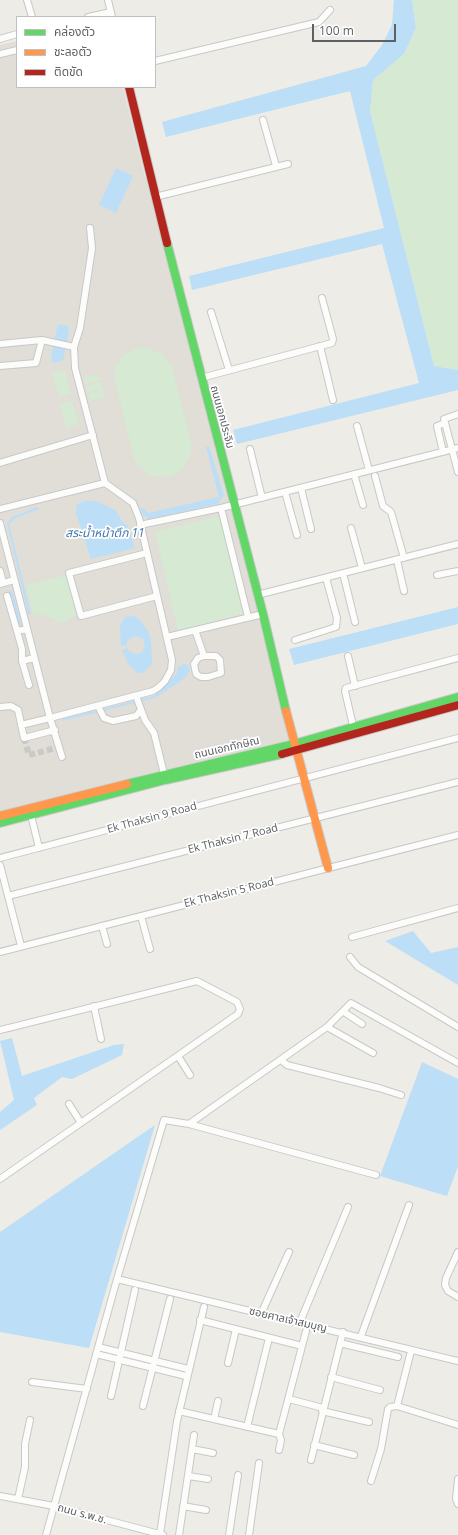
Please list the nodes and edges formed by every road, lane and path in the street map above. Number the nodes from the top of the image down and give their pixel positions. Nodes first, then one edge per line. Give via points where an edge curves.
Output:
1 (27, 0) edge
2 (108, 0) edge
3 (330, 10) dead end
4 (111, 14) edge
5 (32, 16) edge
6 (96, 16) edge
7 (16, 34) edge
8 (0, 38) edge
9 (16, 50) edge
10 (0, 54) edge
11 (156, 60) edge
12 (129, 88) edge
13 (263, 120) dead end
14 (288, 164) dead end
15 (276, 166) junction
16 (155, 197) junction
17 (90, 228) dead end
18 (322, 298) dead end
19 (211, 312) dead end
20 (45, 341) junction
21 (0, 344) edge
22 (71, 346) junction
23 (320, 346) junction
24 (0, 366) edge
25 (229, 370) junction
26 (201, 378) junction
27 (333, 400) dead end
28 (458, 414) edge
29 (445, 423) junction
30 (357, 426) dead end
31 (93, 435) junction
32 (250, 449) dead end
33 (455, 449) edge
34 (443, 452) junction
35 (0, 463) edge
36 (370, 470) junction
37 (458, 472) edge
38 (354, 474) junction
39 (375, 476) dead end
40 (105, 483) junction
41 (301, 488) junction
42 (285, 492) junction
43 (262, 498) junction
44 (234, 505) junction
45 (363, 505) dead end
46 (221, 508) junction
47 (0, 509) edge
48 (0, 523) edge
49 (140, 525) junction
50 (351, 528) dead end
51 (312, 529) dead end
52 (1, 531) edge
53 (297, 535) dead end
54 (458, 546) edge
55 (147, 553) junction
56 (404, 558) junction
57 (397, 560) junction
58 (362, 568) junction
59 (458, 570) edge
60 (0, 571) edge
61 (343, 573) junction
62 (437, 575) dead end
63 (326, 578) junction
64 (14, 580) junction
65 (1, 584) edge
66 (404, 591) dead end
67 (257, 595) junction
68 (7, 596) dead end
69 (157, 596) junction
70 (263, 614) junction
71 (248, 617) junction
72 (355, 622) dead end
73 (26, 628) junction
74 (195, 630) junction
75 (16, 631) junction
76 (167, 637) junction
77 (295, 640) dead end
78 (204, 656) junction
79 (348, 656) dead end
80 (34, 658) junction
81 (458, 658) edge
82 (22, 661) junction
83 (28, 685) dead end
84 (355, 686) junction
85 (458, 697) edge
86 (137, 700) junction
87 (458, 705) edge
88 (0, 706) edge
89 (99, 709) junction
90 (140, 711) junction
91 (50, 718) junction
92 (21, 725) junction
93 (55, 730) junction
94 (355, 732) junction
95 (458, 738) edge
96 (295, 748) junction
97 (62, 757) dead end
98 (165, 777) junction
99 (303, 778) junction
100 (458, 782) edge
101 (31, 815) junction
102 (0, 816) edge
103 (314, 818) junction
104 (0, 823) edge
105 (458, 835) edge
106 (39, 848) junction
107 (0, 858) edge
108 (0, 865) edge
109 (328, 868) junction
110 (8, 896) junction
111 (458, 908) edge
112 (141, 916) junction
113 (102, 926) junction
114 (352, 937) dead end
115 (107, 944) dead end
116 (21, 946) junction
117 (150, 948) dead end
118 (0, 952) edge
119 (350, 958) dead end
120 (94, 1006) junction
121 (344, 1012) junction
122 (362, 1024) dead end
123 (327, 1027) junction
124 (458, 1027) edge
125 (0, 1030) edge
126 (101, 1039) dead end
127 (373, 1053) dead end
128 (178, 1056) junction
129 (281, 1060) junction
130 (458, 1063) edge
131 (190, 1075) dead end
132 (401, 1095) dead end
133 (69, 1104) dead end
134 (81, 1122) junction
135 (189, 1124) junction
136 (376, 1175) dead end
137 (0, 1179) edge
138 (409, 1205) dead end
139 (348, 1207) dead end
140 (289, 1252) dead end
141 (458, 1252) edge
142 (117, 1278) junction
143 (135, 1290) dead end
144 (458, 1297) edge
145 (170, 1299) dead end
146 (204, 1307) dead end
147 (261, 1314) junction
148 (200, 1320) junction
149 (300, 1322) junction
150 (236, 1329) junction
151 (306, 1332) dead end
152 (343, 1332) junction
153 (361, 1336) junction
154 (269, 1338) junction
155 (340, 1343) junction
156 (302, 1346) junction
157 (98, 1347) junction
158 (412, 1351) junction
159 (120, 1352) junction
160 (96, 1354) junction
161 (398, 1357) dead end
162 (118, 1360) junction
163 (154, 1361) junction
164 (458, 1361) edge
165 (228, 1363) dead end
166 (152, 1368) junction
167 (188, 1369) junction
168 (186, 1376) junction
169 (331, 1378) junction
170 (32, 1382) dead end
171 (86, 1390) junction
172 (380, 1390) dead end
173 (111, 1396) dead end
174 (289, 1399) junction
175 (218, 1401) dead end
176 (143, 1406) dead end
177 (397, 1406) junction
178 (323, 1409) junction
179 (179, 1411) junction
180 (214, 1419) junction
181 (30, 1420) dead end
182 (369, 1422) dead end
183 (458, 1425) edge
184 (247, 1427) junction
185 (278, 1434) junction
186 (194, 1435) dead end
187 (314, 1445) junction
188 (192, 1449) junction
189 (279, 1450) dead end
190 (213, 1453) dead end
191 (354, 1455) dead end
192 (311, 1460) dead end
193 (259, 1463) dead end
194 (238, 1475) dead end
195 (188, 1476) junction
196 (458, 1479) edge
197 (208, 1480) dead end
198 (371, 1481) dead end
199 (0, 1496) edge
200 (18, 1499) junction
201 (458, 1504) edge
202 (54, 1506) junction
203 (183, 1506) junction
204 (206, 1510) dead end
205 (46, 1535) edge
206 (161, 1535) edge
207 (179, 1535) edge
208 (230, 1535) edge
209 (250, 1535) edge

1 - 5 street
2 - 4 street
3 - 11 street via 319,22
4 - 6 street
7 - 8 street
9 - 10 street
12 - 16 street, ถนนเอกประจิม
13 - 15 street
14 - 15 street
15 - 16 street
16 - 26 street, ถนนเอกประจิม
17 - 22 street via 92,248 80,328
18 - 23 street via 332,341
19 - 25 street
20 - 21 street
20 - 22 street
20 - 24 street via 36,363
22 - 31 street
23 - 25 street
23 - 27 street
25 - 26 street
26 - 44 street, ถนนเอกประจิม
28 - 29 street via 445,417
29 - 33 street
29 - 34 street via 437,426
30 - 36 street
31 - 35 street
31 - 40 street
32 - 43 street
33 - 34 street
33 - 37 street
34 - 36 street
36 - 38 street
38 - 41 street
38 - 45 street
39 - 56 street via 383,506 390,512
40 - 47 street
40 - 49 street via 133,503
41 - 42 street
41 - 51 street
42 - 43 street
42 - 53 street
43 - 44 street
44 - 46 street
44 - 67 street, ถนนเอกประจิม
46 - 49 street
46 - 71 street
48 - 52 street
49 - 55 street
50 - 58 street
52 - 64 street
54 - 56 street
55 - 69 street
55 - 69 street via 69,573 81,616
56 - 57 street
57 - 58 street
57 - 66 street
58 - 61 street
59 - 62 street
60 - 65 street
61 - 63 street
61 - 72 street
63 - 67 street
63 - 77 street via 337,618 336,627
64 - 65 street
64 - 73 street
67 - 70 street, ถนนเอกประจิม
68 - 75 street
69 - 76 street
70 - 71 street
70 - 96 street, ถนนเอกประจิม
71 - 74 street
73 - 75 street
73 - 80 street
74 - 76 street
74 - 78 street
75 - 82 street via 22,649
76 - 86 street via 172,660 171,670 159,687
78 - 78 street via 216,656 220,660 221,673 208,677 196,674 194,664 198,658
79 - 84 street
80 - 82 street
80 - 91 street
81 - 84 street
82 - 83 street
84 - 94 street via 344,689
85 - 94 street, ถนนเอกทักษิณ
86 - 89 street
86 - 90 street
87 - 94 street, ถนนเอกทักษิณ
88 - 92 street via 15,707
89 - 90 street via 107,719 116,721 136,716
89 - 91 street
90 - 98 street via 154,733
91 - 92 street
91 - 93 street
92 - 93 street via 24,738
93 - 97 street
94 - 96 street, ถนนเอกทักษิณ
95 - 99 street, Ek Thaksin 9 Road
96 - 98 street, ถนนเอกทักษิณ
96 - 99 street, ถนนเอกประจิม
98 - 101 street, ถนนเอกทักษิณ
98 - 102 street, ถนนเอกทักษิณ
99 - 103 street, ถนนเอกประจิม
99 - 106 street, Ek Thaksin 9 Road
100 - 103 street, Ek Thaksin 7 Road
101 - 104 street, ถนนเอกทักษิณ
101 - 106 street
103 - 109 street, ถนนเอกประจิม
103 - 110 street, Ek Thaksin 7 Road
105 - 109 street, Ek Thaksin 5 Road
106 - 107 street, Ek Thaksin 9 Road
108 - 110 street
109 - 112 street, Ek Thaksin 5 Road
110 - 116 street
111 - 114 street
112 - 113 street, Ek Thaksin 5 Road
112 - 117 street
113 - 115 street
113 - 116 street, Ek Thaksin 5 Road
116 - 118 street, Ek Thaksin 5 Road
119 - 124 street via 358,967
120 - 125 street
120 - 126 street
120 - 128 street via 198,981 237,1002 240,1009 238,1014
121 - 122 street
121 - 123 street
121 - 130 street via 351,1003
123 - 127 street
123 - 129 street
128 - 131 street
128 - 134 street
129 - 132 street via 287,1065
129 - 135 street
133 - 134 street
134 - 137 street
135 - 136 street
135 - 142 street via 167,1119 162,1122
138 - 153 street
139 - 149 street
140 - 147 street
141 - 144 street via 445,1285 448,1292
142 - 147 street, ซอยศาลเจ้าสมบุญ
142 - 157 street
143 - 159 street
145 - 163 street
146 - 148 street
147 - 149 street, ซอยศาลเจ้าสมบุญ
148 - 150 street
148 - 167 street
149 - 152 street, ซอยศาลเจ้าสมบุญ
150 - 154 street
150 - 165 street
151 - 156 street
152 - 153 street, ซอยศาลเจ้าสมบุญ
152 - 155 street
153 - 158 street, ซอยศาลเจ้าสมบุญ
154 - 156 street
154 - 184 street
155 - 161 street
155 - 169 street
156 - 174 street
157 - 159 street
157 - 160 street
158 - 164 street, ซอยศาลเจ้าสมบุญ
158 - 177 street
159 - 162 street
159 - 163 street
160 - 162 street
160 - 171 street
162 - 166 street
162 - 173 street
163 - 166 street
163 - 167 street
166 - 168 street
166 - 176 street
167 - 168 street
168 - 179 street
169 - 172 street
169 - 178 street
170 - 171 street
171 - 202 street
174 - 178 street
174 - 185 street
175 - 180 street
177 - 183 street
177 - 198 street via 388,1409
178 - 182 street
178 - 187 street
179 - 180 street
179 - 206 street
180 - 184 street
181 - 200 street via 25,1444 25,1467
184 - 185 street
185 - 189 street via 281,1440
186 - 188 street
187 - 191 street
187 - 192 street
188 - 190 street
188 - 195 street
193 - 209 street
194 - 208 street
195 - 197 street
195 - 203 street
196 - 201 street
199 - 200 street, ถนน ร.พ.ช.
200 - 202 street, ถนน ร.พ.ช.
202 - 205 street
202 - 206 street, ถนน ร.พ.ช.
203 - 204 street
203 - 207 street

